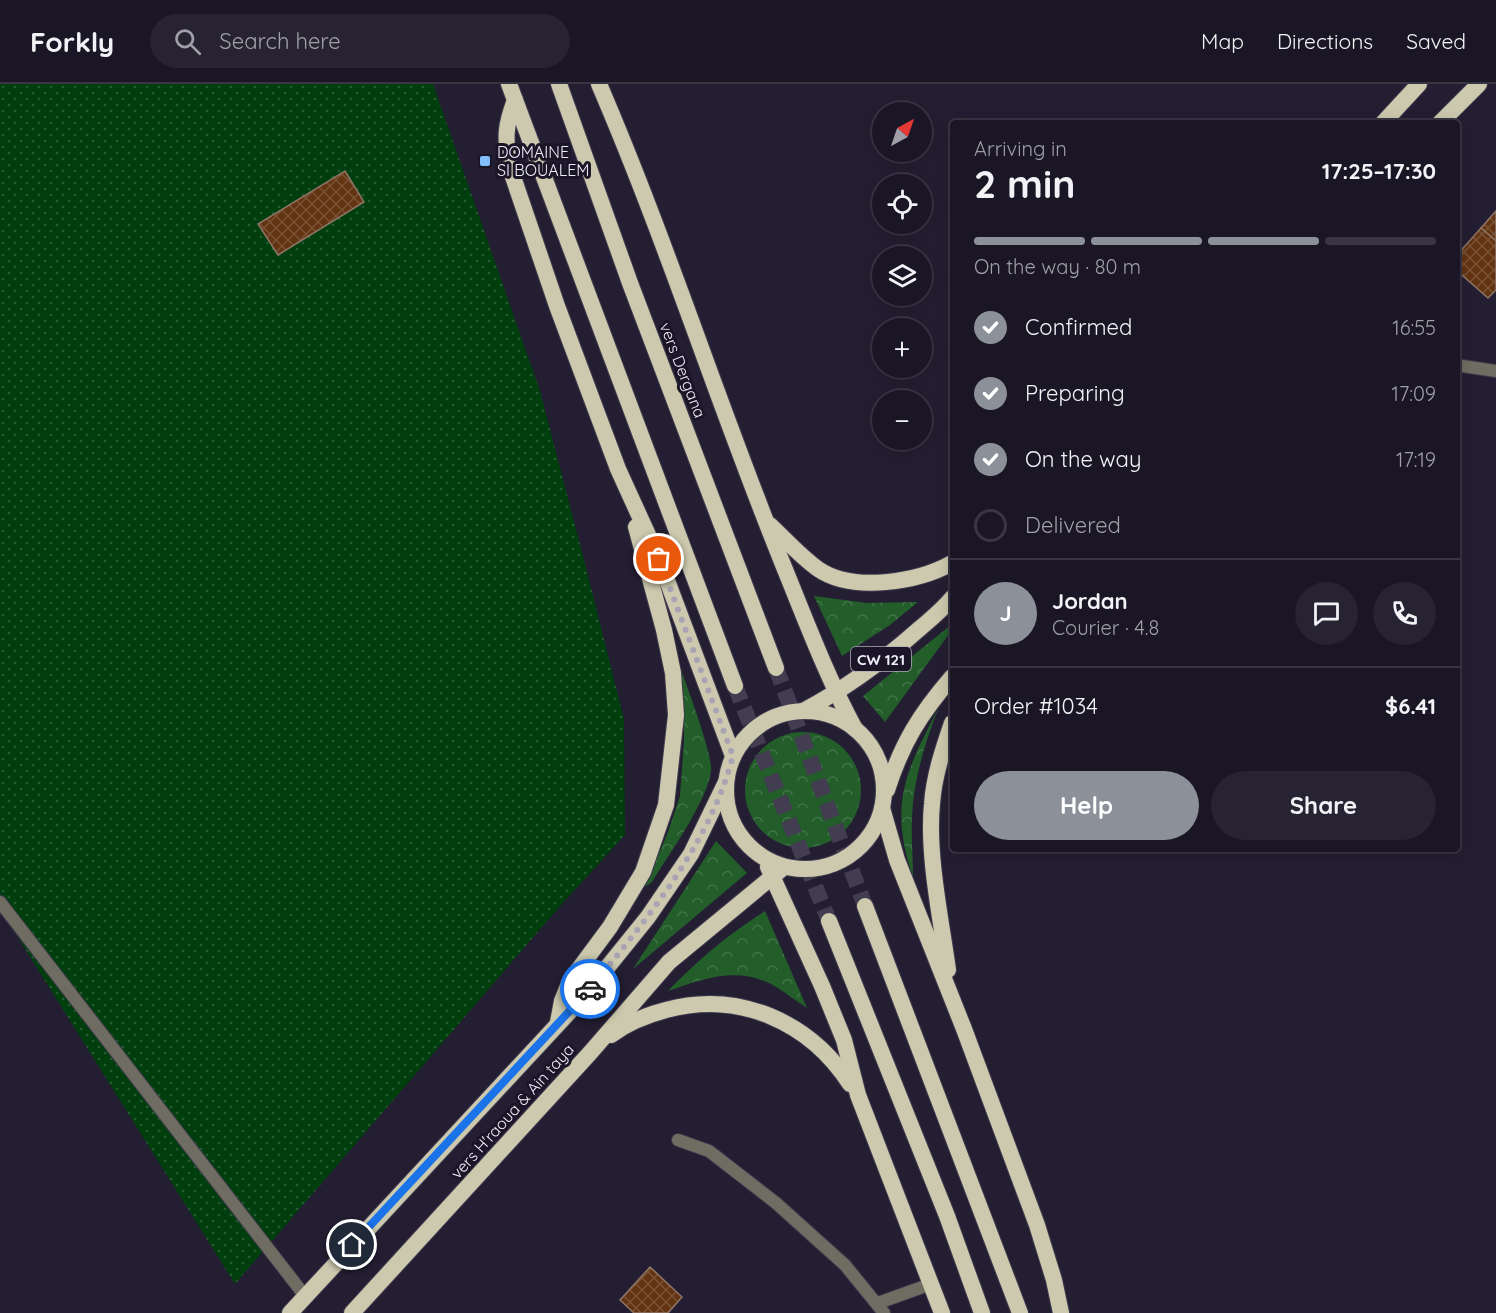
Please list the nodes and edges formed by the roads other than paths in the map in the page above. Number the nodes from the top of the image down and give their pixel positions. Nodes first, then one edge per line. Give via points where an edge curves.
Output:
1 (509, 84) edge
2 (559, 84) edge
3 (599, 84) edge
4 (1419, 84) edge
5 (1479, 84) edge
6 (515, 100) junction
7 (1386, 120) edge
8 (1443, 120) edge
9 (1460, 366) edge
10 (1496, 371) edge
11 (630, 497) junction
12 (765, 520) junction
13 (950, 564) edge
14 (950, 600) edge
15 (776, 668) tunnel mouth
16 (950, 679) edge
17 (735, 686) tunnel mouth
18 (836, 694) junction
19 (803, 711) junction
20 (855, 729) junction
21 (950, 729) edge
22 (733, 756) junction
23 (726, 782) junction
24 (883, 804) junction
25 (778, 872) junction
26 (0, 902) edge
27 (865, 906) tunnel mouth
28 (829, 921) tunnel mouth
29 (951, 995) junction
30 (558, 1022) junction
31 (590, 1053) junction
32 (858, 1095) junction
33 (678, 1140) dead end
34 (931, 1284) junction
35 (305, 1296) junction
36 (881, 1308) edge
37 (290, 1313) edge
38 (352, 1313) edge
39 (942, 1313) edge
40 (982, 1313) edge
41 (1020, 1313) edge
42 (1060, 1313) edge

1 - 6 highway
2 - 15 highway, vers Dergana
3 - 12 highway
4 - 7 highway
5 - 8 highway
6 - 11 highway via 507,122 509,165 557,306
6 - 17 highway
9 - 10 street
11 - 22 highway via 659,559
11 - 30 highway via 673,673 676,715 666,805 643,872 610,927 570,981
12 - 13 highway via 819,570 851,582 885,583
12 - 18 highway
14 - 18 highway, CW 121 via 908,639
16 - 24 highway via 907,737
18 - 19 highway, CW 121
18 - 20 highway
19 - 20 highway via 822,713
19 - 22 highway via 782,714 761,724
20 - 24 highway via 872,748 882,773
21 - 29 highway via 932,804 932,849
22 - 23 highway
23 - 25 highway via 726,804 733,826 746,844
23 - 30 highway via 691,854 648,917
24 - 25 highway via 877,825 861,848 838,863
24 - 29 highway via 897,860
25 - 31 highway, vers H'raoua & Ain taya via 669,962
25 - 32 highway via 844,1040
26 - 35 street
27 - 41 highway
28 - 40 highway
29 - 42 highway via 1037,1225
30 - 35 highway
31 - 32 highway via 617,1031 648,1015 682,1006 717,1004 751,1009 784,1022 814,1041
31 - 38 highway, vers H'raoua & Ain taya
32 - 34 highway
33 - 36 street via 709,1151 776,1203 845,1265
34 - 36 street
34 - 39 highway
35 - 37 highway

